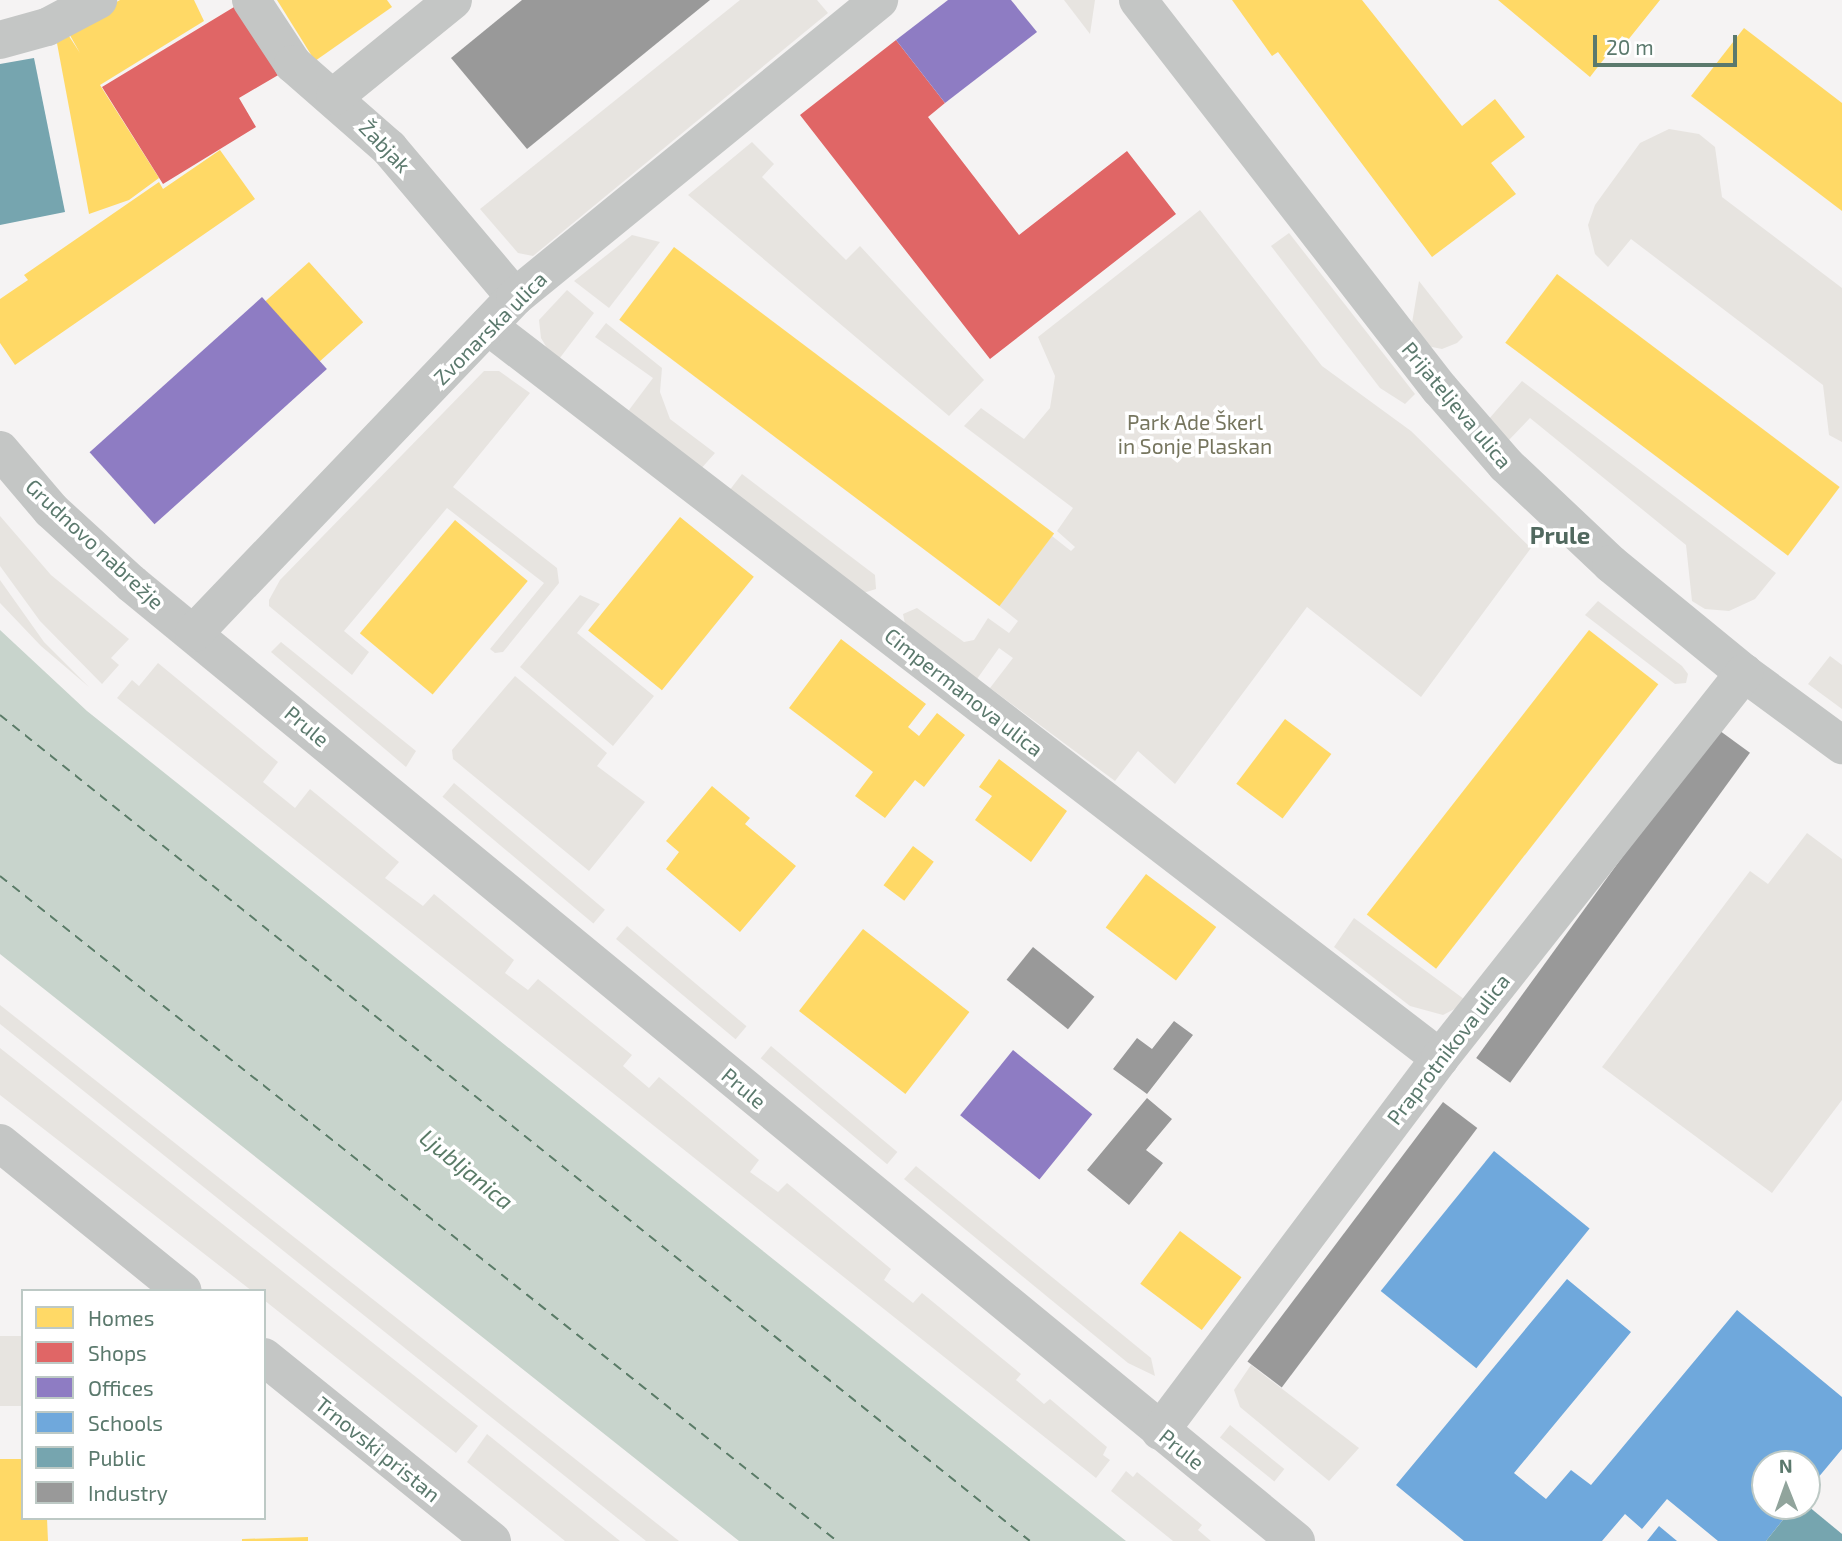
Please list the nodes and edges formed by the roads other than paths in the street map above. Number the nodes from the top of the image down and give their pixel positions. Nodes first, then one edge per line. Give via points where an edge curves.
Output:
1 (98, 0) edge
2 (251, 0) edge
3 (453, 0) edge
4 (879, 0) edge
5 (1138, 0) edge
6 (0, 40) edge
7 (335, 96) junction
8 (515, 297) junction
9 (488, 326) junction
10 (0, 450) edge
11 (194, 633) junction
12 (1744, 673) junction
13 (1842, 745) edge
14 (1440, 1058) junction
15 (0, 1143) edge
16 (181, 1289) edge
17 (266, 1359) edge
18 (1160, 1431) junction
19 (480, 1537) edge
20 (1296, 1541) edge

1 - 6 street via 47,27
2 - 7 street, Žabjak via 293,64
3 - 7 street
4 - 8 street, Zvonarska ulica
5 - 12 street, Prijateljeva ulica via 1440,389 1498,456 1611,564
7 - 8 street, Žabjak via 389,148
8 - 9 street, Zvonarska ulica
9 - 11 street, Zvonarska ulica
9 - 14 street, Cimpermanova ulica
10 - 11 street, Grudnovo nabrežje via 51,510
11 - 18 street, Prule
12 - 13 street, Prijateljeva ulica
12 - 14 street, Praprotnikova ulica
14 - 18 street, Praprotnikova ulica
15 - 16 street
17 - 19 street, Trnovski pristan
18 - 20 street, Prule

